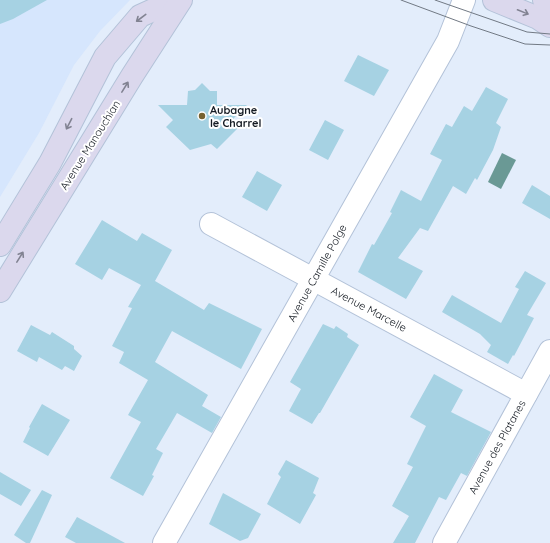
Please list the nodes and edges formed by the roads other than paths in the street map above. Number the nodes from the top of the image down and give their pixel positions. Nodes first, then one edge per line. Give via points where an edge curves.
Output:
1 (175, 0) edge
2 (181, 0) edge
3 (464, 0) edge
4 (494, 0) edge
5 (544, 0) edge
6 (550, 3) edge
7 (550, 26) edge
8 (211, 224) dead end
9 (0, 246) edge
10 (314, 280) junction
11 (0, 291) edge
12 (550, 351) edge
13 (526, 394) junction
14 (164, 543) edge
15 (444, 543) edge

1 -> 9 main road via 140,16 105,57 50,163
11 -> 2 main road, Avenue Manouchian
3 - 10 street, Avenue Camille Polge via 448,41
4 -> 7 main road via 538,18
5 - 6 main road
8 - 10 street, Avenue Marcelle
10 - 13 street, Avenue Marcelle
10 - 14 street, Avenue Camille Polge
12 - 13 street, Avenue des Platanes
13 - 15 street, Avenue des Platanes

